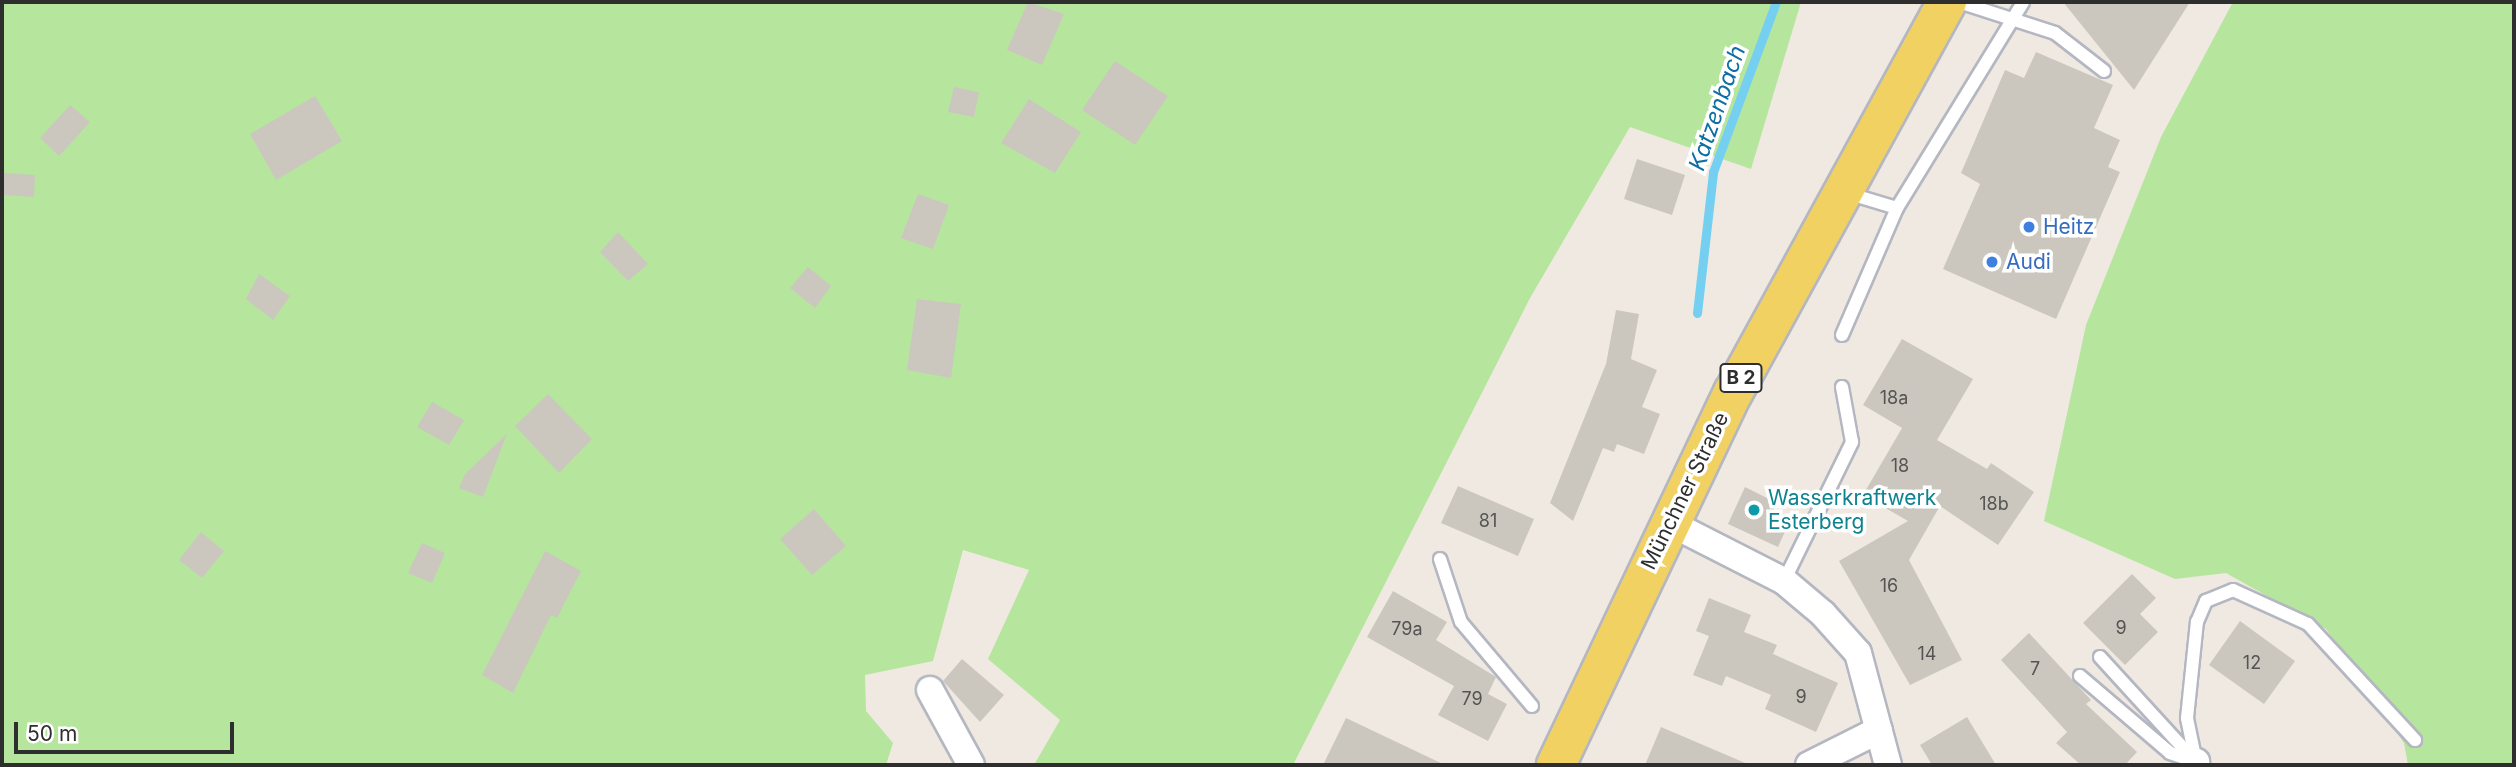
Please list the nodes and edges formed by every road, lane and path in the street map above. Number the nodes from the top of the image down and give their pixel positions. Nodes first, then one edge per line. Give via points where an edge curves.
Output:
1 (1947, 2) edge
2 (1959, 2) edge
3 (2023, 2) edge
4 (2013, 20) junction
5 (2104, 71) dead end
6 (1840, 191) junction
7 (1897, 208) junction
8 (1842, 335) dead end
9 (1842, 387) dead end
10 (1668, 522) junction
11 (1440, 559) dead end
12 (1784, 581) junction
13 (2100, 657) dead end
14 (2080, 676) dead end
15 (930, 690) dead end
16 (1532, 706) dead end
17 (1879, 730) junction
18 (2415, 740) dead end
19 (2195, 764) edge
20 (971, 765) edge
21 (1556, 765) edge
22 (1809, 765) edge
23 (1888, 765) edge

1 - 6 main road, Münchner Straße / B 2
2 - 4 lane
3 - 4 lane
4 - 5 lane via 2054,33
4 - 7 lane
6 - 7 lane
6 - 10 main road, Münchner Straße / B 2
7 - 8 lane
9 - 12 lane via 1852,442
10 - 12 street
10 - 21 main road, Münchner Straße / B 2
11 - 16 lane via 1461,622
12 - 17 street via 1858,653
13 - 19 lane
14 - 19 lane via 2170,753
15 - 20 street
17 - 22 street
17 - 23 street
18 - 19 lane via 2308,624 2233,590 2206,601 2197,622 2187,718

